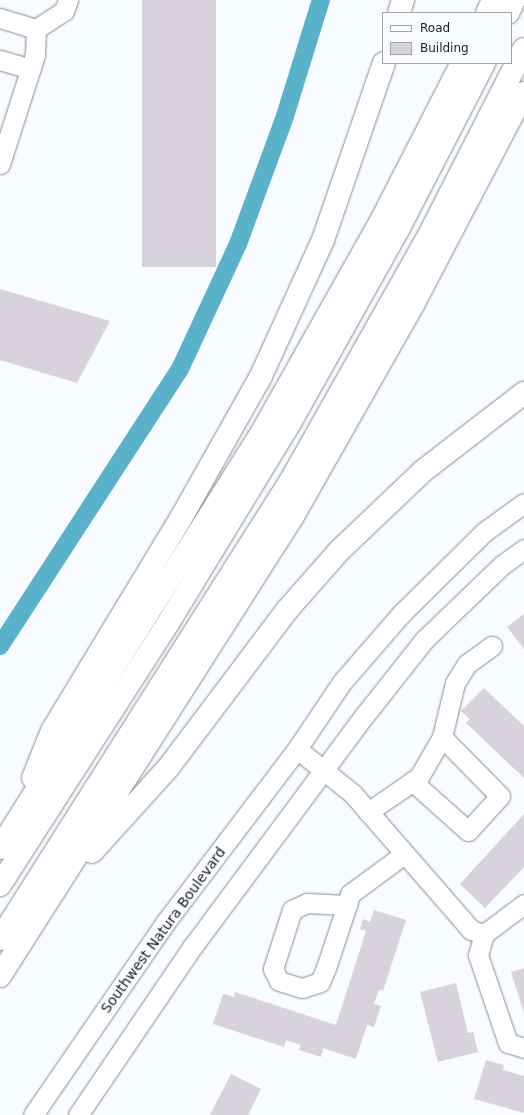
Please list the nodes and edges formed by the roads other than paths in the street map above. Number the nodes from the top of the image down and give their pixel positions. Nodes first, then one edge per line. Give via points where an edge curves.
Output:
1 (68, 0) edge
2 (403, 0) edge
3 (493, 0) edge
4 (514, 0) edge
5 (399, 12) edge
6 (487, 12) edge
7 (508, 12) edge
8 (0, 18) edge
9 (36, 29) junction
10 (524, 48) edge
11 (0, 60) edge
12 (384, 64) edge
13 (461, 64) edge
14 (483, 64) edge
15 (31, 69) junction
16 (524, 93) edge
17 (0, 164) edge
18 (524, 393) edge
19 (524, 503) edge
20 (524, 549) edge
21 (492, 646) dead end
22 (442, 737) junction
23 (297, 749) junction
24 (323, 770) junction
25 (412, 781) junction
26 (368, 812) junction
27 (14, 827) junction
28 (0, 848) edge
29 (403, 855) junction
30 (0, 885) edge
31 (46, 904) junction
32 (524, 904) edge
33 (346, 905) junction
34 (484, 934) junction
35 (0, 939) edge
36 (0, 976) edge
37 (524, 1048) edge
38 (33, 1115) edge
39 (78, 1115) edge

1 - 9 street via 64,11
2 - 5 highway
3 - 6 highway
4 - 7 highway
8 - 9 street
9 - 15 street via 35,55
10 - 35 highway via 423,246 290,480
11 - 15 street
12 - 27 highway via 341,194 284,329 208,473 52,731
13 - 27 highway via 378,226 266,426
14 - 30 highway via 399,228 294,416 167,625
15 - 17 street
16 - 31 highway via 354,411 233,612
18 - 31 highway via 423,471 339,551 284,614 168,768
19 - 23 street, Southwest Natura Boulevard via 484,532 402,613 342,682
20 - 24 street via 502,565 424,640
21 - 22 street via 467,664 455,683
22 - 25 street via 430,761
22 - 25 street via 500,796 468,832
23 - 24 street
23 - 38 street, Southwest Natura Boulevard via 165,924
24 - 26 street
24 - 39 street via 193,946
25 - 26 street
26 - 29 street
27 - 28 highway
29 - 33 street via 350,894
29 - 34 street via 456,917 471,930
31 - 36 highway
32 - 34 street
33 - 33 street via 320,982 302,988 279,981 273,969 292,910 307,903
34 - 37 street via 478,955 508,1043

